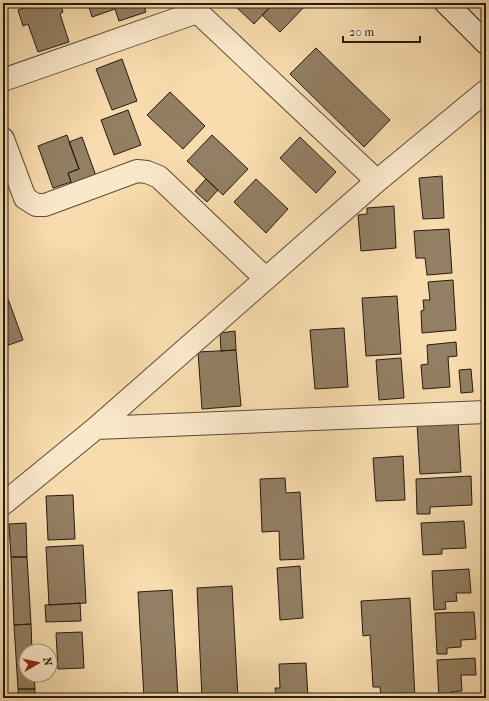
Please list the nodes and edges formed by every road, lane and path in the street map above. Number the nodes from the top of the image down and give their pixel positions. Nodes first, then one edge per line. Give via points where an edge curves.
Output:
1 (446, 3) edge
2 (193, 7) edge
3 (486, 43) edge
4 (3, 80) edge
5 (486, 91) edge
6 (3, 139) edge
7 (377, 181) junction
8 (265, 278) junction
9 (486, 412) edge
10 (96, 428) junction
11 (3, 504) edge

1 - 3 street
2 - 4 street
2 - 7 street
5 - 7 street
6 - 8 street via 25,198 36,205 45,205 137,171 147,172 159,177
7 - 8 street
8 - 10 street
9 - 10 street
10 - 11 street

